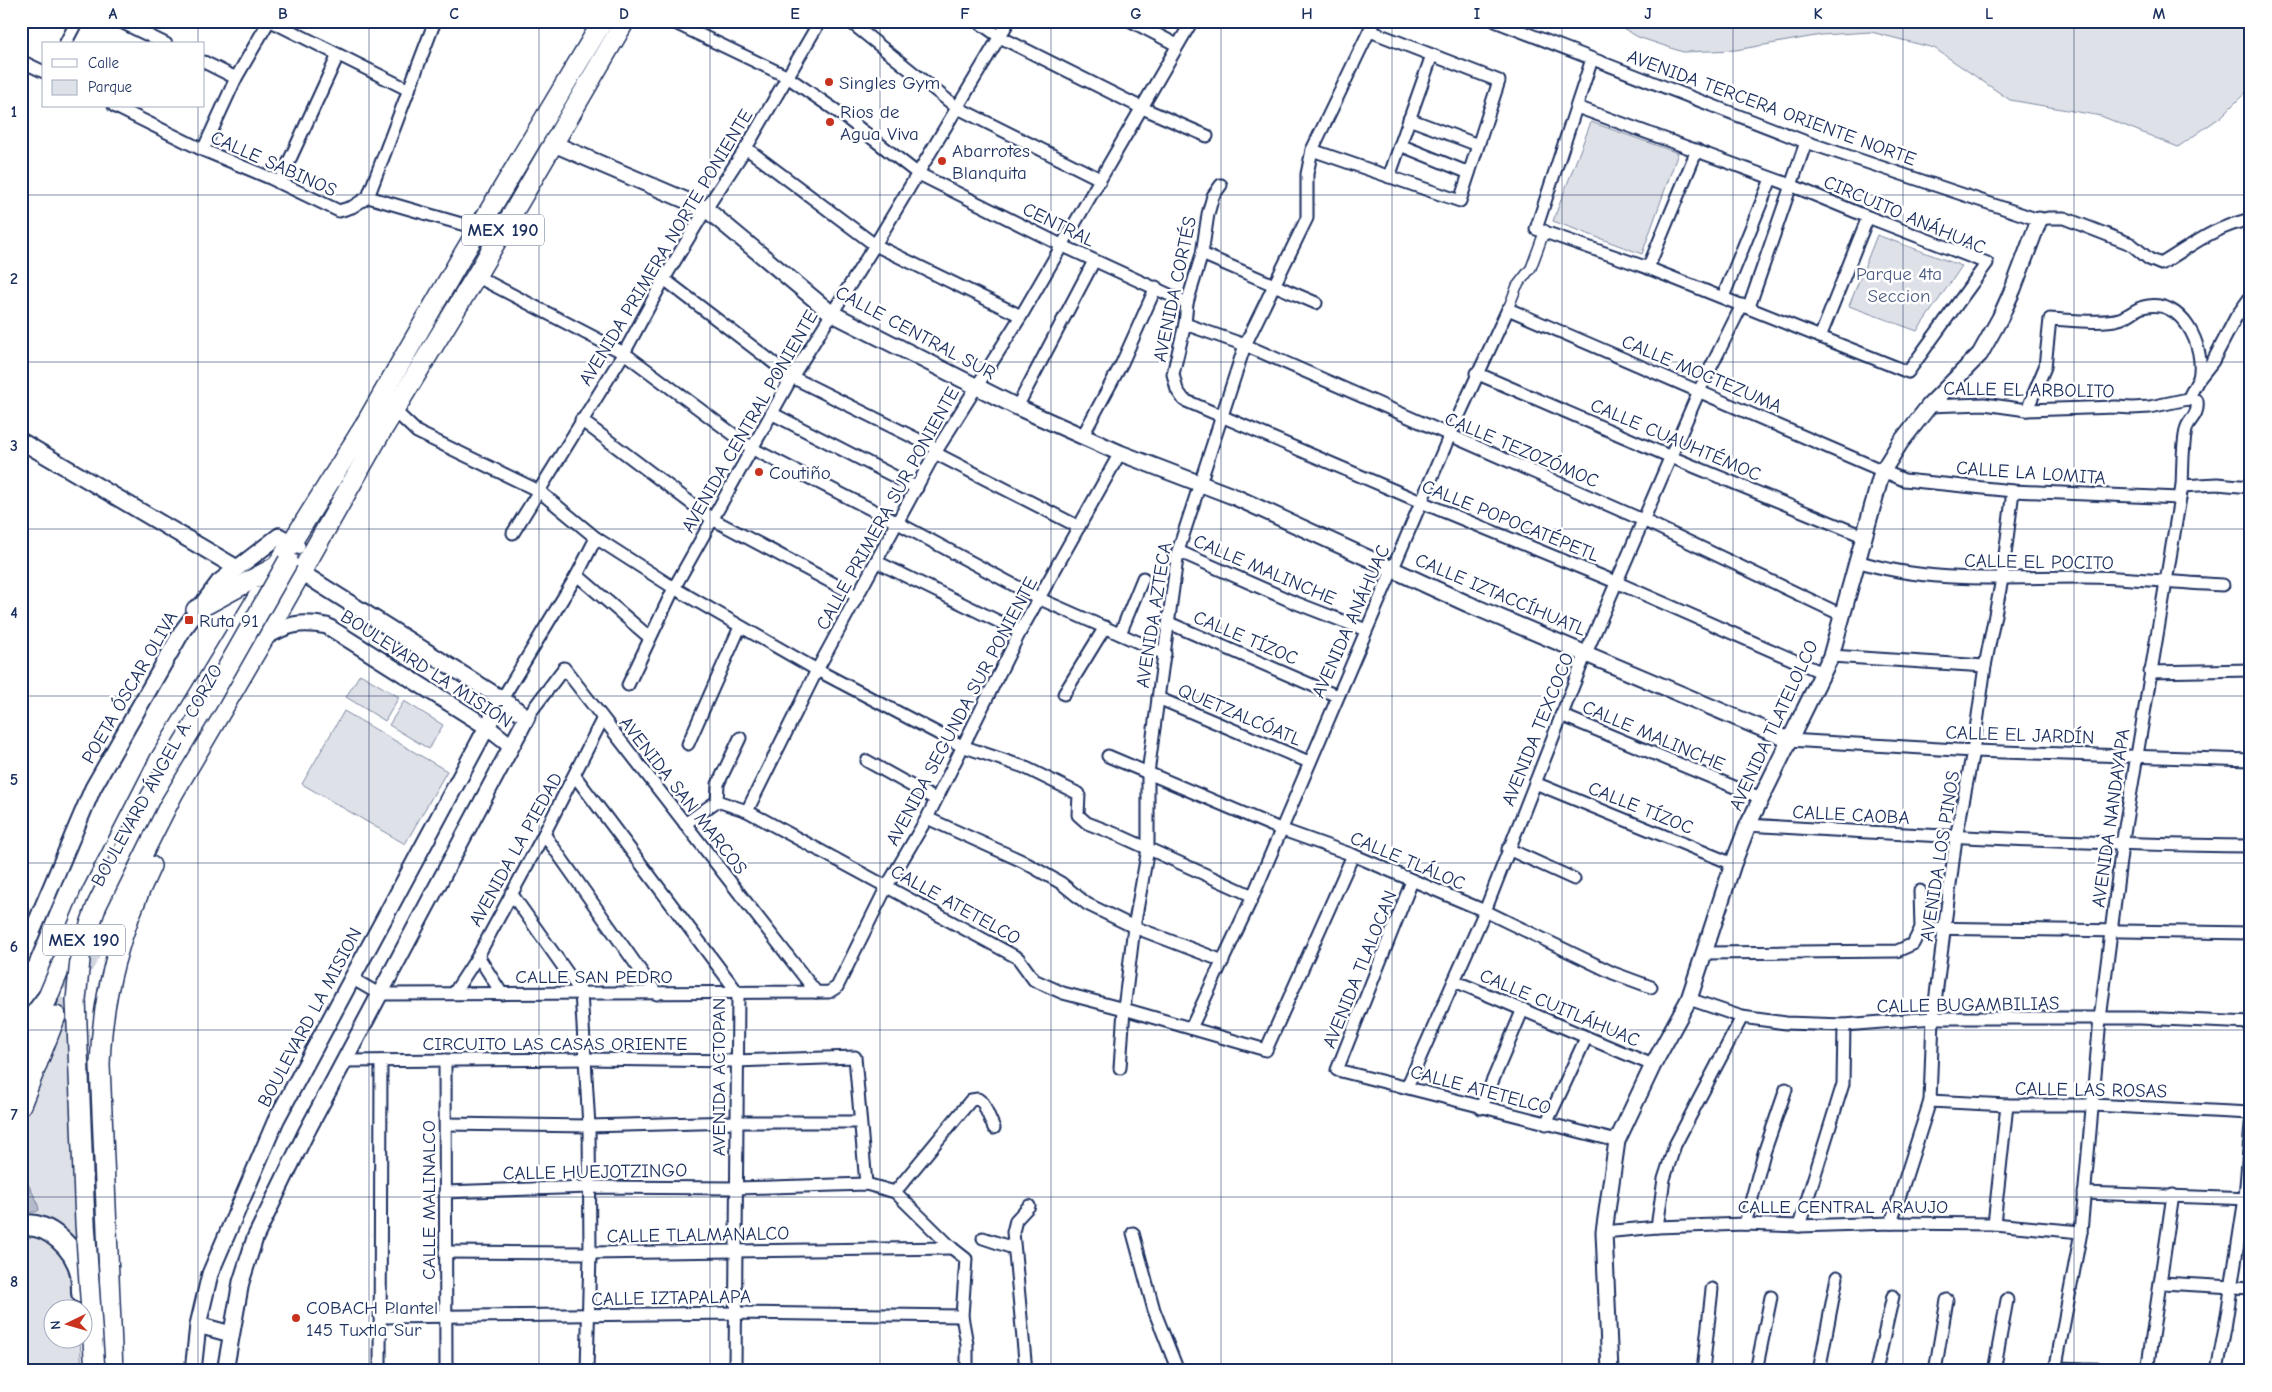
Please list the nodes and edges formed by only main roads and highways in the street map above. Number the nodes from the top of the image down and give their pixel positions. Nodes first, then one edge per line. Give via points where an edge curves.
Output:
1 (603, 21) edge
2 (625, 21) edge
3 (369, 435) junction
4 (291, 558) junction
5 (196, 610) road end
6 (228, 702) junction
7 (111, 917) tunnel mouth
8 (51, 1007) junction
9 (21, 1033) edge
10 (21, 1061) edge
11 (21, 1105) edge
12 (21, 1226) edge
13 (88, 1371) edge
14 (95, 1371) edge
15 (112, 1371) edge

1 - 3 main road, MEX 190 via 478,229
2 - 3 main road, MEX 190 via 395,411
3 - 4 main road, BOULEVARD ÁNGEL A. CORZO / MEX 190
3 - 4 main road, BOULEVARD ÁNGEL A. CORZO / MEX 190
4 - 5 main road
4 - 6 main road, BOULEVARD ÁNGEL A. CORZO / MEX 190 via 264,638
4 - 8 main road, BOULEVARD ÁNGEL A. CORZO / MEX 190 via 159,761 92,892
4 - 14 main road, MEX 190, bridge via 151,796 96,905 80,950 76,1000
6 - 7 main road, BOULEVARD ÁNGEL A. CORZO / MEX 190 via 173,794
6 - 15 main road via 127,920 106,997 100,1065
8 - 9 highway
8 - 10 main road, MEX 190
8 - 11 main road, MEX 190
12 - 13 highway via 41,1228 60,1238 73,1253 81,1273

